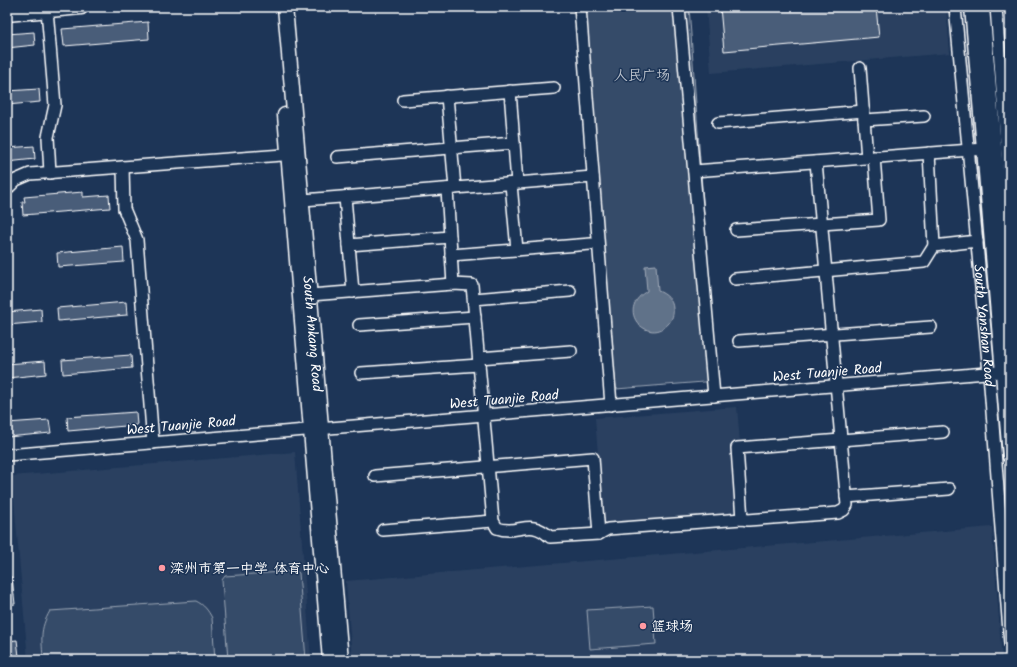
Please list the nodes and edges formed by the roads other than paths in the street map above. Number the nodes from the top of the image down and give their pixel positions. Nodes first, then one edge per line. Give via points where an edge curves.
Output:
1 (81, 7) edge
2 (276, 7) edge
3 (285, 7) edge
4 (580, 7) edge
5 (679, 7) edge
6 (955, 7) edge
7 (972, 7) edge
8 (982, 7) edge
9 (996, 7) edge
10 (47, 10) junction
11 (7, 14) edge
12 (860, 68) dead end
13 (554, 88) dead end
14 (510, 91) junction
15 (447, 96) junction
16 (403, 100) dead end
17 (1007, 114) edge
18 (864, 116) junction
19 (924, 116) dead end
20 (718, 123) dead end
21 (514, 143) junction
22 (451, 148) junction
23 (984, 149) junction
24 (969, 150) junction
25 (929, 153) junction
26 (293, 154) junction
27 (337, 157) dead end
28 (870, 157) junction
29 (816, 162) junction
30 (122, 167) junction
31 (694, 171) junction
32 (50, 173) junction
33 (593, 177) junction
34 (514, 184) junction
35 (451, 188) junction
36 (7, 189) edge
37 (345, 197) junction
38 (1010, 197) edge
39 (303, 200) junction
40 (822, 225) junction
41 (736, 230) dead end
42 (450, 237) junction
43 (977, 242) junction
44 (591, 244) dead end
45 (349, 245) junction
46 (934, 246) junction
47 (517, 250) junction
48 (451, 255) junction
49 (826, 272) junction
50 (735, 279) dead end
51 (453, 284) junction
52 (570, 291) dead end
53 (353, 292) junction
54 (310, 295) junction
55 (474, 299) junction
56 (475, 316) junction
57 (359, 325) dead end
58 (931, 327) dead end
59 (1010, 333) edge
60 (831, 334) junction
61 (739, 340) dead end
62 (571, 351) dead end
63 (479, 361) junction
64 (361, 372) dead end
65 (1007, 372) edge
66 (989, 373) junction
67 (836, 386) junction
68 (714, 396) junction
69 (611, 405) junction
70 (483, 416) junction
71 (316, 429) junction
72 (942, 432) dead end
73 (841, 440) junction
74 (153, 443) junction
75 (7, 455) edge
76 (1010, 456) edge
77 (489, 467) junction
78 (375, 476) dead end
79 (949, 489) dead end
80 (846, 497) junction
81 (742, 519) junction
82 (493, 521) junction
83 (383, 530) dead end
84 (599, 534) junction
85 (1010, 644) edge
86 (330, 660) edge
87 (341, 660) edge

1 - 10 main road
2 - 26 main road, South Ankang Road
3 - 26 main road, South Ankang Road
4 - 33 street
5 - 31 street
6 - 24 street, South Yanshan Road
7 - 23 main road, South Yanshan Road
8 - 59 main road, South Yanshan Road
9 - 17 street
10 - 11 main road
10 - 32 street via 55,105 48,137
12 - 18 street
13 - 14 street
14 - 15 street
14 - 21 street
15 - 16 street
15 - 22 street
17 - 38 street
18 - 19 street
18 - 20 street
18 - 28 street
21 - 22 street
21 - 34 street
22 - 27 street
22 - 35 street
23 - 24 street
23 - 65 main road, South Yanshan Road
24 - 25 street
24 - 43 street, South Yanshan Road
25 - 28 street
25 - 46 street
26 - 30 street
26 - 39 main road, South Ankang Road
26 - 71 main road, South Ankang Road
28 - 29 street
28 - 40 street via 879,220
29 - 31 street
29 - 40 street
30 - 32 street
30 - 74 street via 124,209 137,240
31 - 68 street
32 - 36 street via 23,176
33 - 34 street
33 - 69 street
34 - 35 street
34 - 47 street
35 - 37 street
35 - 42 street
37 - 39 street
37 - 45 street
39 - 54 main road, South Ankang Road
40 - 41 street
40 - 49 street
42 - 45 street
42 - 48 street
43 - 46 street
43 - 66 street, South Yanshan Road
44 - 47 street
45 - 53 street
46 - 49 street via 924,262
47 - 48 street
48 - 51 street
49 - 50 street
49 - 60 street
51 - 53 street
51 - 55 street via 472,285
52 - 55 street
53 - 54 street
54 - 71 main road, South Ankang Road
55 - 56 street
56 - 57 street
56 - 63 street
58 - 60 street
60 - 61 street
60 - 67 street
62 - 63 street
63 - 64 street
63 - 70 street
65 - 66 street, West Tuanjie Road
65 - 76 main road, South Yanshan Road
66 - 67 street, West Tuanjie Road
66 - 85 street, South Yanshan Road
67 - 68 street, West Tuanjie Road
67 - 73 street
68 - 69 street, West Tuanjie Road
69 - 70 street, West Tuanjie Road
70 - 71 street, West Tuanjie Road
70 - 77 street
71 - 74 street, West Tuanjie Road
71 - 86 main road, South Ankang Road
71 - 87 main road, South Ankang Road
72 - 73 street
73 - 80 street
73 - 81 street via 737,448
74 - 75 street, West Tuanjie Road
77 - 78 street
77 - 82 street
77 - 84 street via 593,458
79 - 80 street
80 - 81 street via 847,505 838,513
81 - 84 street via 608,528
82 - 83 street
82 - 84 street via 497,528 503,530 536,527 550,537

